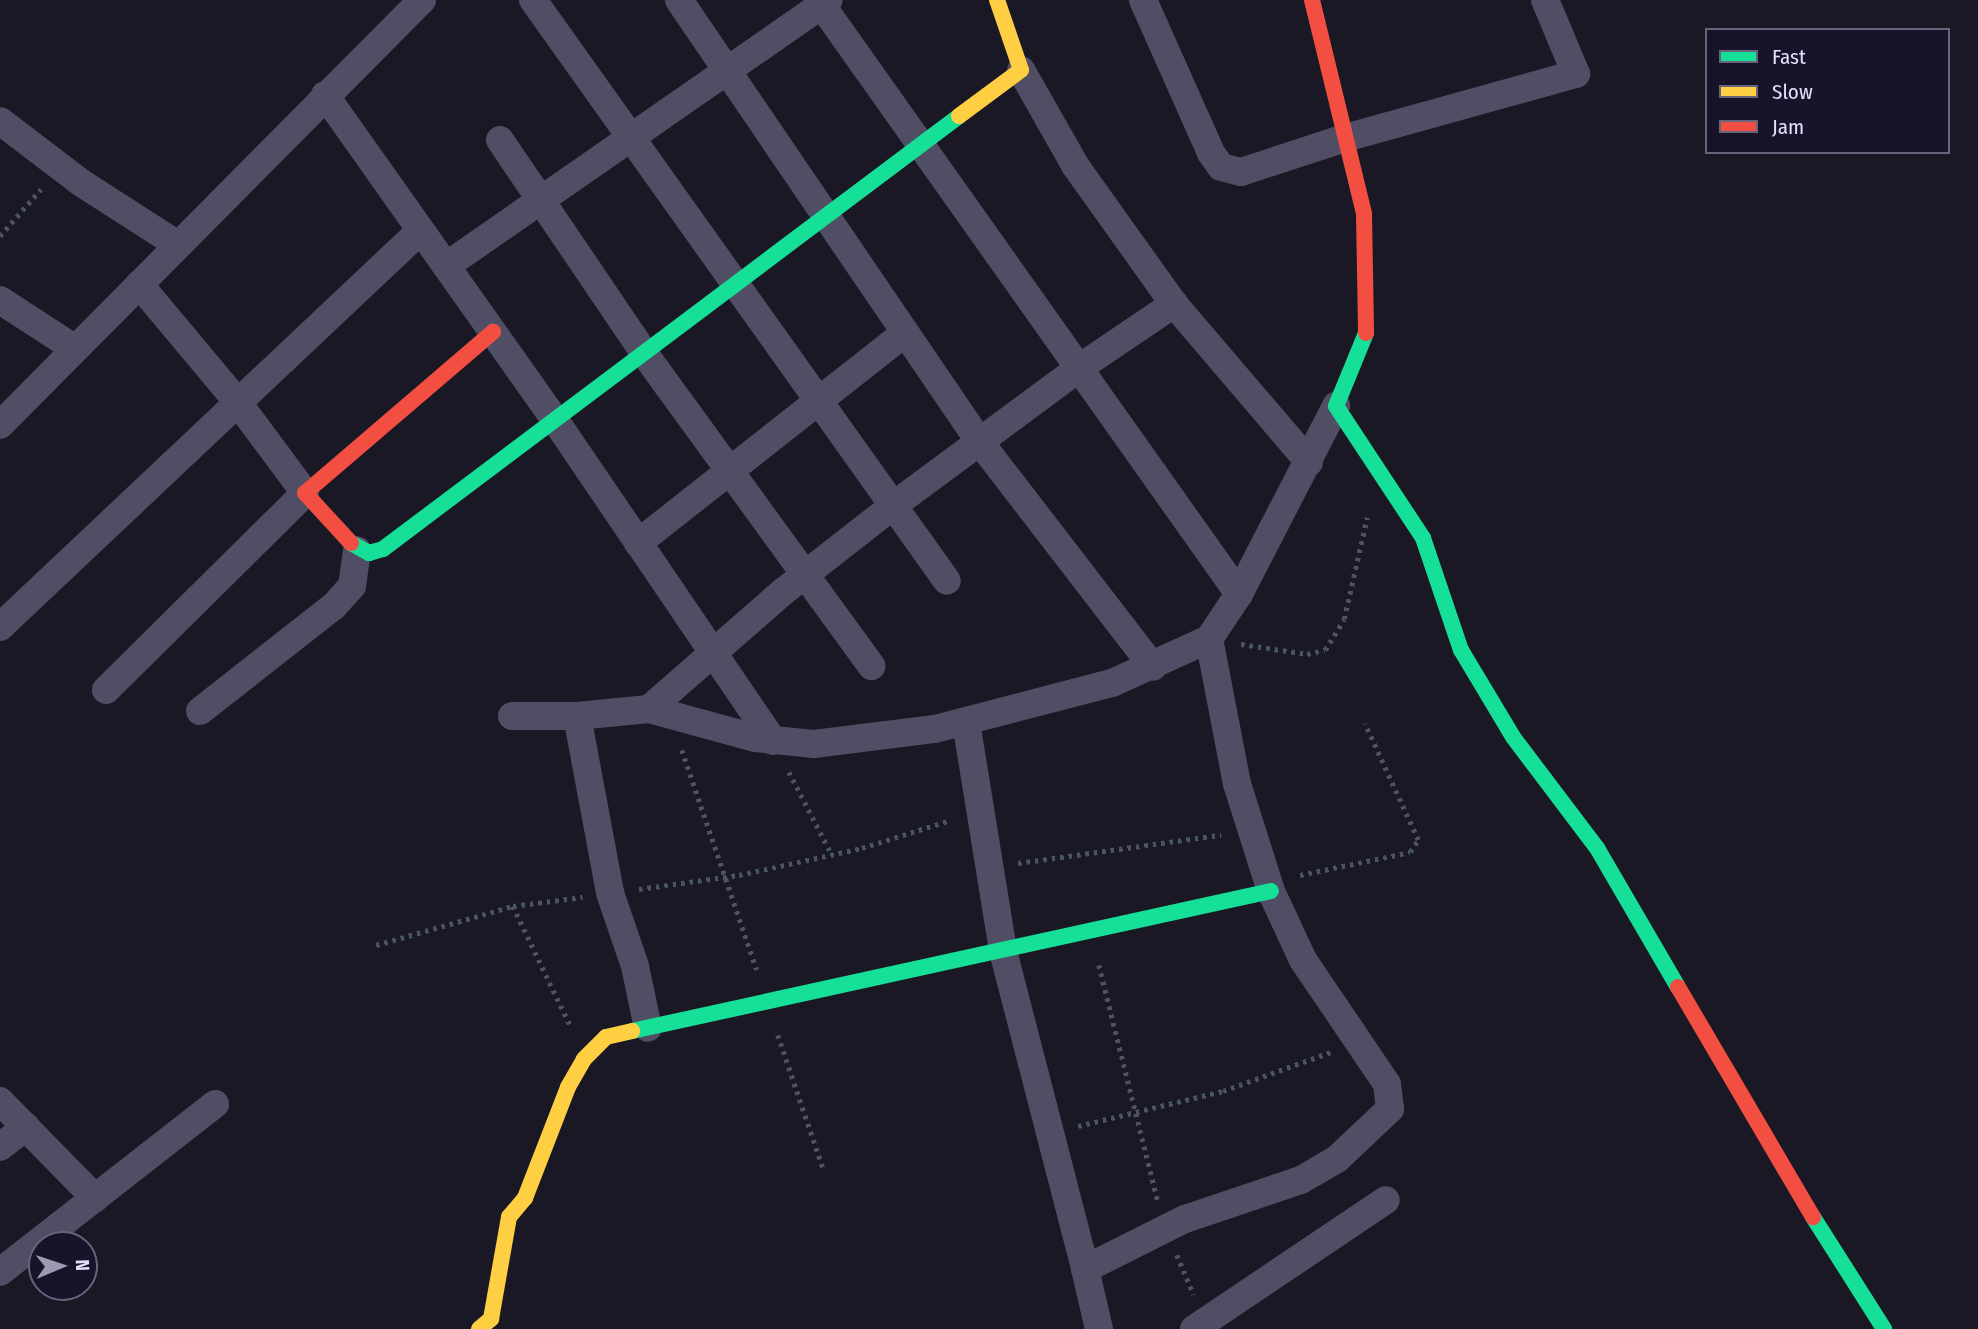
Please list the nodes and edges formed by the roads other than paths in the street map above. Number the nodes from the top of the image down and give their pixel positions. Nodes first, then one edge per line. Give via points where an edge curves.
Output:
1 (422, 0) edge
2 (533, 0) edge
3 (679, 0) edge
4 (997, 0) edge
5 (1143, 0) edge
6 (1312, 0) edge
7 (1545, 0) edge
8 (822, 2) edge
9 (725, 69) junction
10 (1021, 70) junction
11 (325, 95) junction
12 (0, 121) edge
13 (628, 137) junction
14 (1345, 138) junction
15 (500, 140) dead end
16 (921, 145) junction
17 (538, 202) junction
18 (825, 217) junction
19 (420, 231) junction
20 (178, 246) junction
21 (446, 266) junction
22 (139, 284) junction
23 (735, 285) junction
24 (0, 300) edge
25 (1174, 304) junction
26 (493, 332) junction
27 (905, 332) junction
28 (74, 348) junction
29 (644, 354) junction
30 (1079, 368) junction
31 (236, 400) junction
32 (820, 402) junction
33 (1336, 406) junction
34 (555, 420) junction
35 (0, 425) edge
36 (979, 440) junction
37 (1309, 462) junction
38 (730, 472) junction
39 (305, 493) junction
40 (894, 505) junction
41 (638, 542) junction
42 (357, 550) junction
43 (805, 575) junction
44 (947, 581) dead end
45 (1239, 594) junction
46 (0, 626) edge
47 (1209, 639) junction
48 (713, 653) junction
49 (871, 666) dead end
50 (1153, 667) junction
51 (106, 690) dead end
52 (200, 711) dead end
53 (662, 712) junction
54 (512, 716) dead end
55 (577, 716) junction
56 (966, 722) junction
57 (773, 741) junction
58 (1270, 886) junction
59 (1003, 951) junction
60 (648, 1028) junction
61 (0, 1101) edge
62 (215, 1104) dead end
63 (26, 1128) junction
64 (0, 1147) edge
65 (95, 1198) junction
66 (1386, 1200) dead end
67 (1085, 1269) junction
68 (0, 1272) edge
69 (1199, 1325) edge
70 (479, 1329) edge
71 (1099, 1329) edge
72 (1884, 1329) edge

1 - 11 street
2 - 13 street
3 - 9 street
4 - 10 street
5 - 14 street via 1221,167 1241,172
6 - 14 street
7 - 14 street via 1576,74
8 - 9 street
8 - 16 street
9 - 13 street
9 - 18 street
10 - 16 street
10 - 25 street via 1075,165
11 - 19 street
11 - 20 street
12 - 20 street
13 - 17 street
13 - 23 street
14 - 33 street via 1364,214 1367,327
15 - 17 street
16 - 18 street
16 - 30 street
17 - 21 street
17 - 29 street
18 - 23 street
18 - 27 street
19 - 21 street
19 - 31 street
20 - 22 street
21 - 26 street
22 - 28 street
22 - 31 street
23 - 29 street
23 - 32 street
24 - 28 street
25 - 30 street
25 - 37 street
26 - 34 street
26 - 39 street
27 - 32 street
27 - 36 street
28 - 35 street
29 - 34 street
29 - 38 street
30 - 36 street
30 - 45 street
31 - 39 street
31 - 46 street
32 - 38 street
32 - 40 street
33 - 37 street
33 - 72 street via 1423,538 1461,650 1513,737 1597,848 1838,1260
34 - 41 street
34 - 42 street via 383,549
36 - 40 street
36 - 50 street
37 - 45 street
38 - 41 street
38 - 43 street
39 - 42 street
39 - 51 street
40 - 43 street
40 - 44 street
41 - 48 street
42 - 52 street via 352,586 334,606
43 - 48 street
43 - 49 street
45 - 47 street
47 - 50 street
47 - 58 street via 1237,784
48 - 53 street
48 - 57 street
50 - 56 street via 1112,683
53 - 55 street
53 - 57 street
54 - 55 street
55 - 60 street via 610,893 635,966
56 - 57 street via 814,744
56 - 59 street
58 - 59 street
58 - 67 street via 1303,960 1387,1084 1391,1097 1385,1117 1337,1159 1301,1180 1165,1229
59 - 60 street
59 - 67 street
60 - 70 street via 606,1037 584,1059 525,1198 509,1217 491,1319
61 - 63 street
62 - 65 street
63 - 64 street
63 - 65 street
65 - 68 street
66 - 69 street
67 - 71 street

